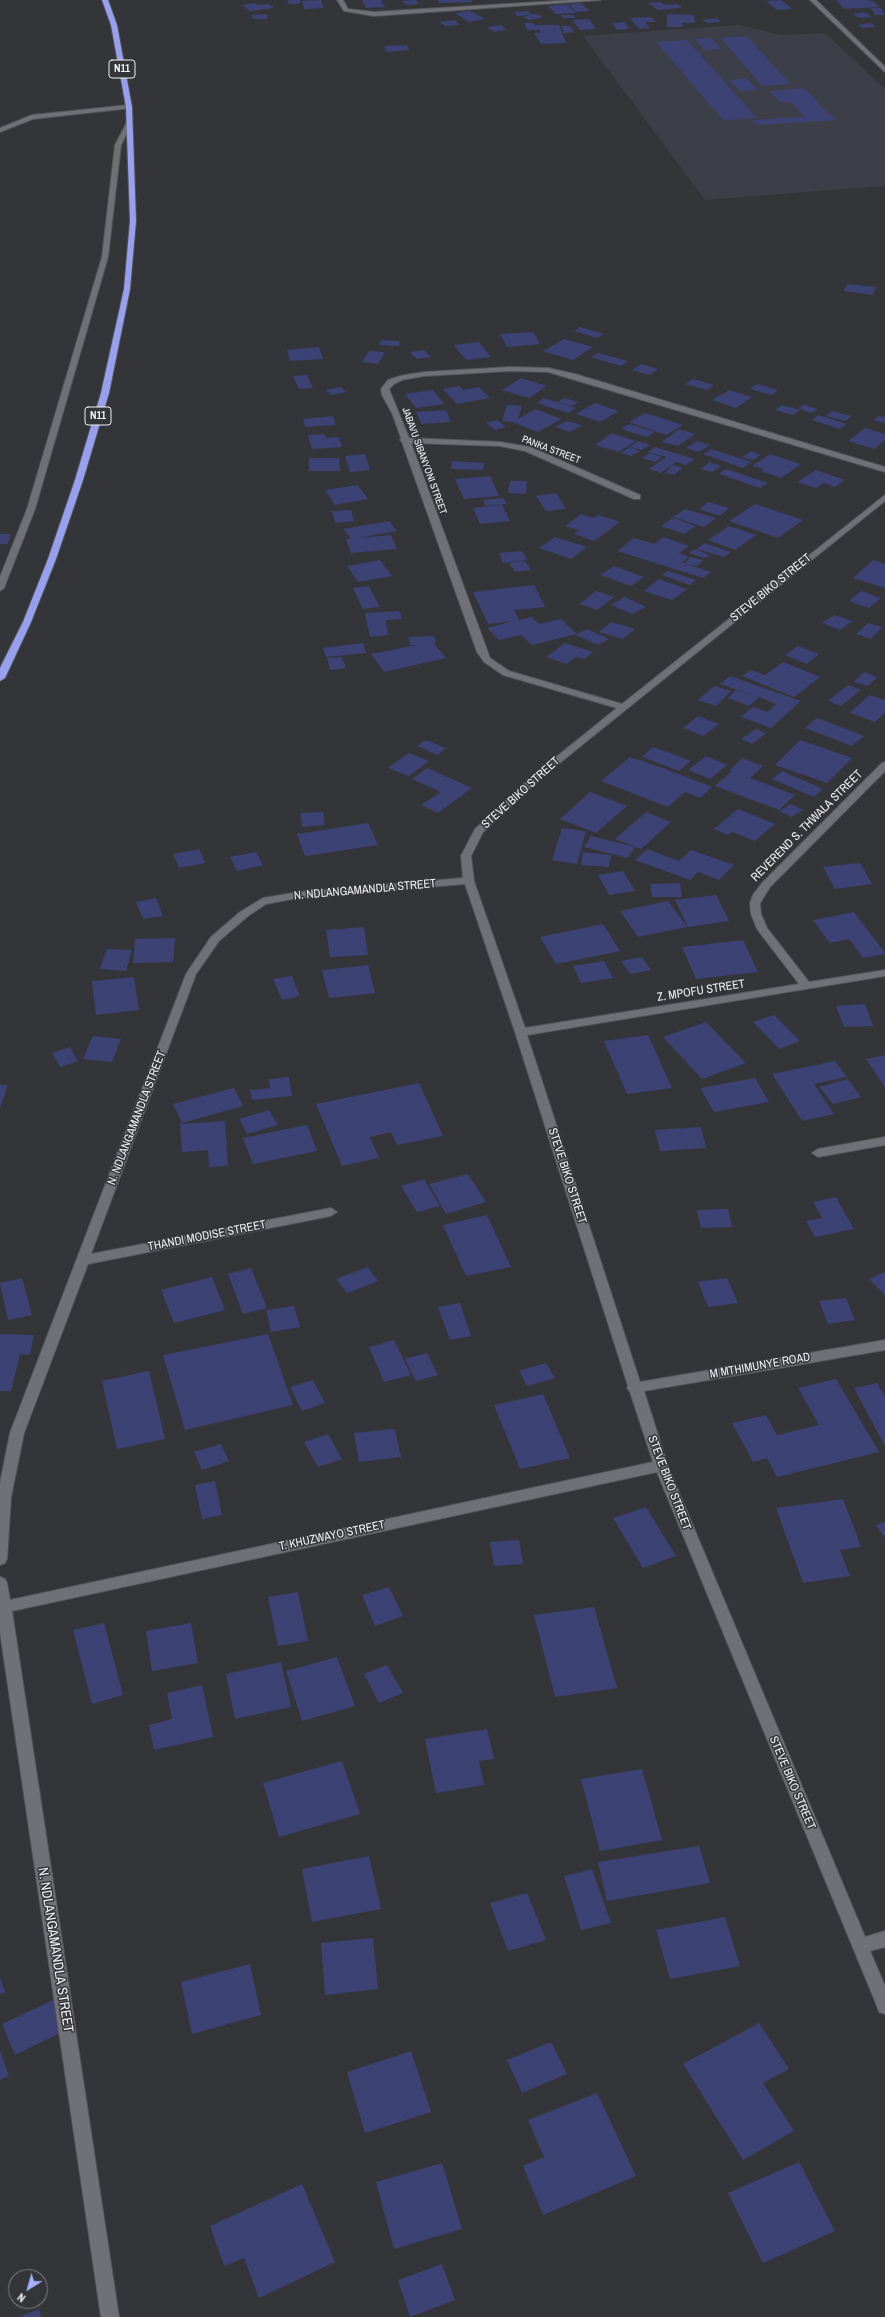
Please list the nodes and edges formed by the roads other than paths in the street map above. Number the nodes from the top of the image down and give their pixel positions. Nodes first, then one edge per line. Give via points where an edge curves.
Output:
1 (105, 0) edge
2 (340, 0) edge
3 (598, 0) edge
4 (813, 0) edge
5 (882, 64) edge
6 (885, 70) edge
7 (129, 108) junction
8 (129, 123) junction
9 (0, 130) edge
10 (404, 440) junction
11 (885, 470) edge
12 (637, 497) dead end
13 (885, 497) edge
14 (0, 588) edge
15 (0, 678) edge
16 (623, 707) junction
17 (885, 765) edge
18 (469, 881) junction
19 (885, 973) edge
20 (807, 987) junction
21 (521, 1032) junction
22 (885, 1141) edge
23 (818, 1153) dead end
24 (331, 1212) dead end
25 (83, 1260) junction
26 (885, 1345) edge
27 (634, 1388) junction
28 (661, 1466) junction
29 (0, 1559) edge
30 (0, 1583) edge
31 (3, 1607) junction
32 (885, 1939) edge
33 (860, 1946) junction
34 (885, 2006) edge
35 (110, 2317) edge

1 - 7 highway, N11 via 114,25
2 - 3 street via 346,10 374,14
4 - 5 street
5 - 6 street
7 - 8 highway, N11
7 - 9 street via 32,117
8 - 14 street via 118,145 104,257 74,366 31,509
8 - 15 highway, N11 via 132,228 127,289 105,393 52,559 27,622
10 - 11 street, JABAVU SIBANYONI STREET via 396,413 386,395 385,389 392,382 410,376 536,369 566,374
10 - 12 street, PANKA STREET via 500,444 527,449
10 - 16 street, JABAVU SIBANYONI STREET via 487,660 513,675
13 - 16 street, STEVE BIKO STREET
16 - 18 street, STEVE BIKO STREET via 538,776 479,831 466,856
17 - 20 street, REVEREND S. THWALA STREET via 766,885 756,899 756,914 762,929
18 - 21 street, STEVE BIKO STREET
18 - 25 street, N. NDLANGAMANDLA STREET via 299,894 263,901 215,939 191,974
19 - 20 street, Z. MPOFU STREET
20 - 21 street, Z. MPOFU STREET
21 - 27 street, STEVE BIKO STREET
22 - 23 street
24 - 25 street, THANDI MODISE STREET
25 - 29 street, N. NDLANGAMANDLA STREET via 17,1433 4,1497
26 - 27 street, M MTHIMUNYE ROAD
27 - 28 street, STEVE BIKO STREET
28 - 31 street, T. KHUZWAYO STREET
28 - 33 street, STEVE BIKO STREET
30 - 31 street, N. NDLANGAMANDLA STREET
31 - 35 street, N. NDLANGAMANDLA STREET
32 - 33 street
33 - 34 street, STEVE BIKO STREET

